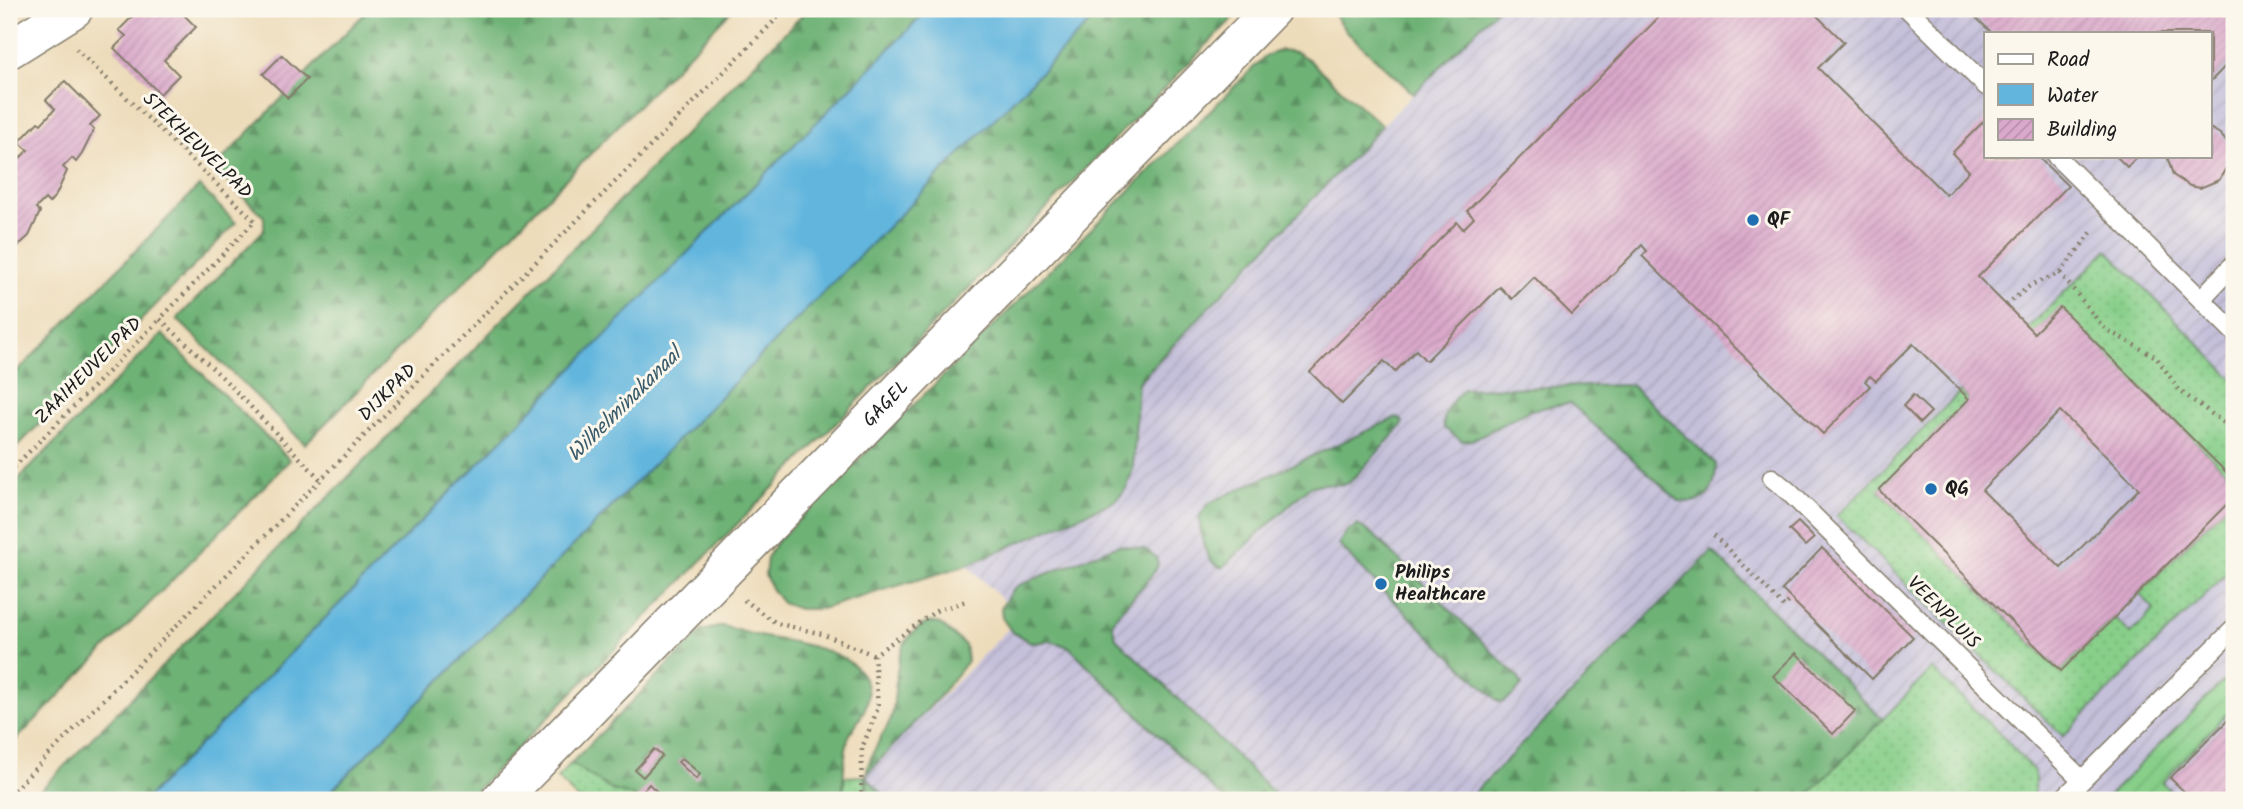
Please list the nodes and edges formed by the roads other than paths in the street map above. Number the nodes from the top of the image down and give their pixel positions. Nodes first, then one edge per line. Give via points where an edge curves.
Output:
1 (1272, 9) edge
2 (1908, 9) edge
3 (62, 17) edge
4 (9, 59) edge
5 (1984, 84) edge
6 (2058, 158) edge
7 (2234, 264) edge
8 (2201, 299) junction
9 (2234, 332) edge
10 (1772, 478) dead end
11 (2234, 629) edge
12 (2082, 780) junction
13 (500, 800) edge
14 (2062, 800) edge

1 - 13 street, GAGEL
2 - 5 lane
3 - 4 street
6 - 8 lane
7 - 8 lane
8 - 9 lane
10 - 12 lane, VEENPLUIS
11 - 12 lane
12 - 14 lane

